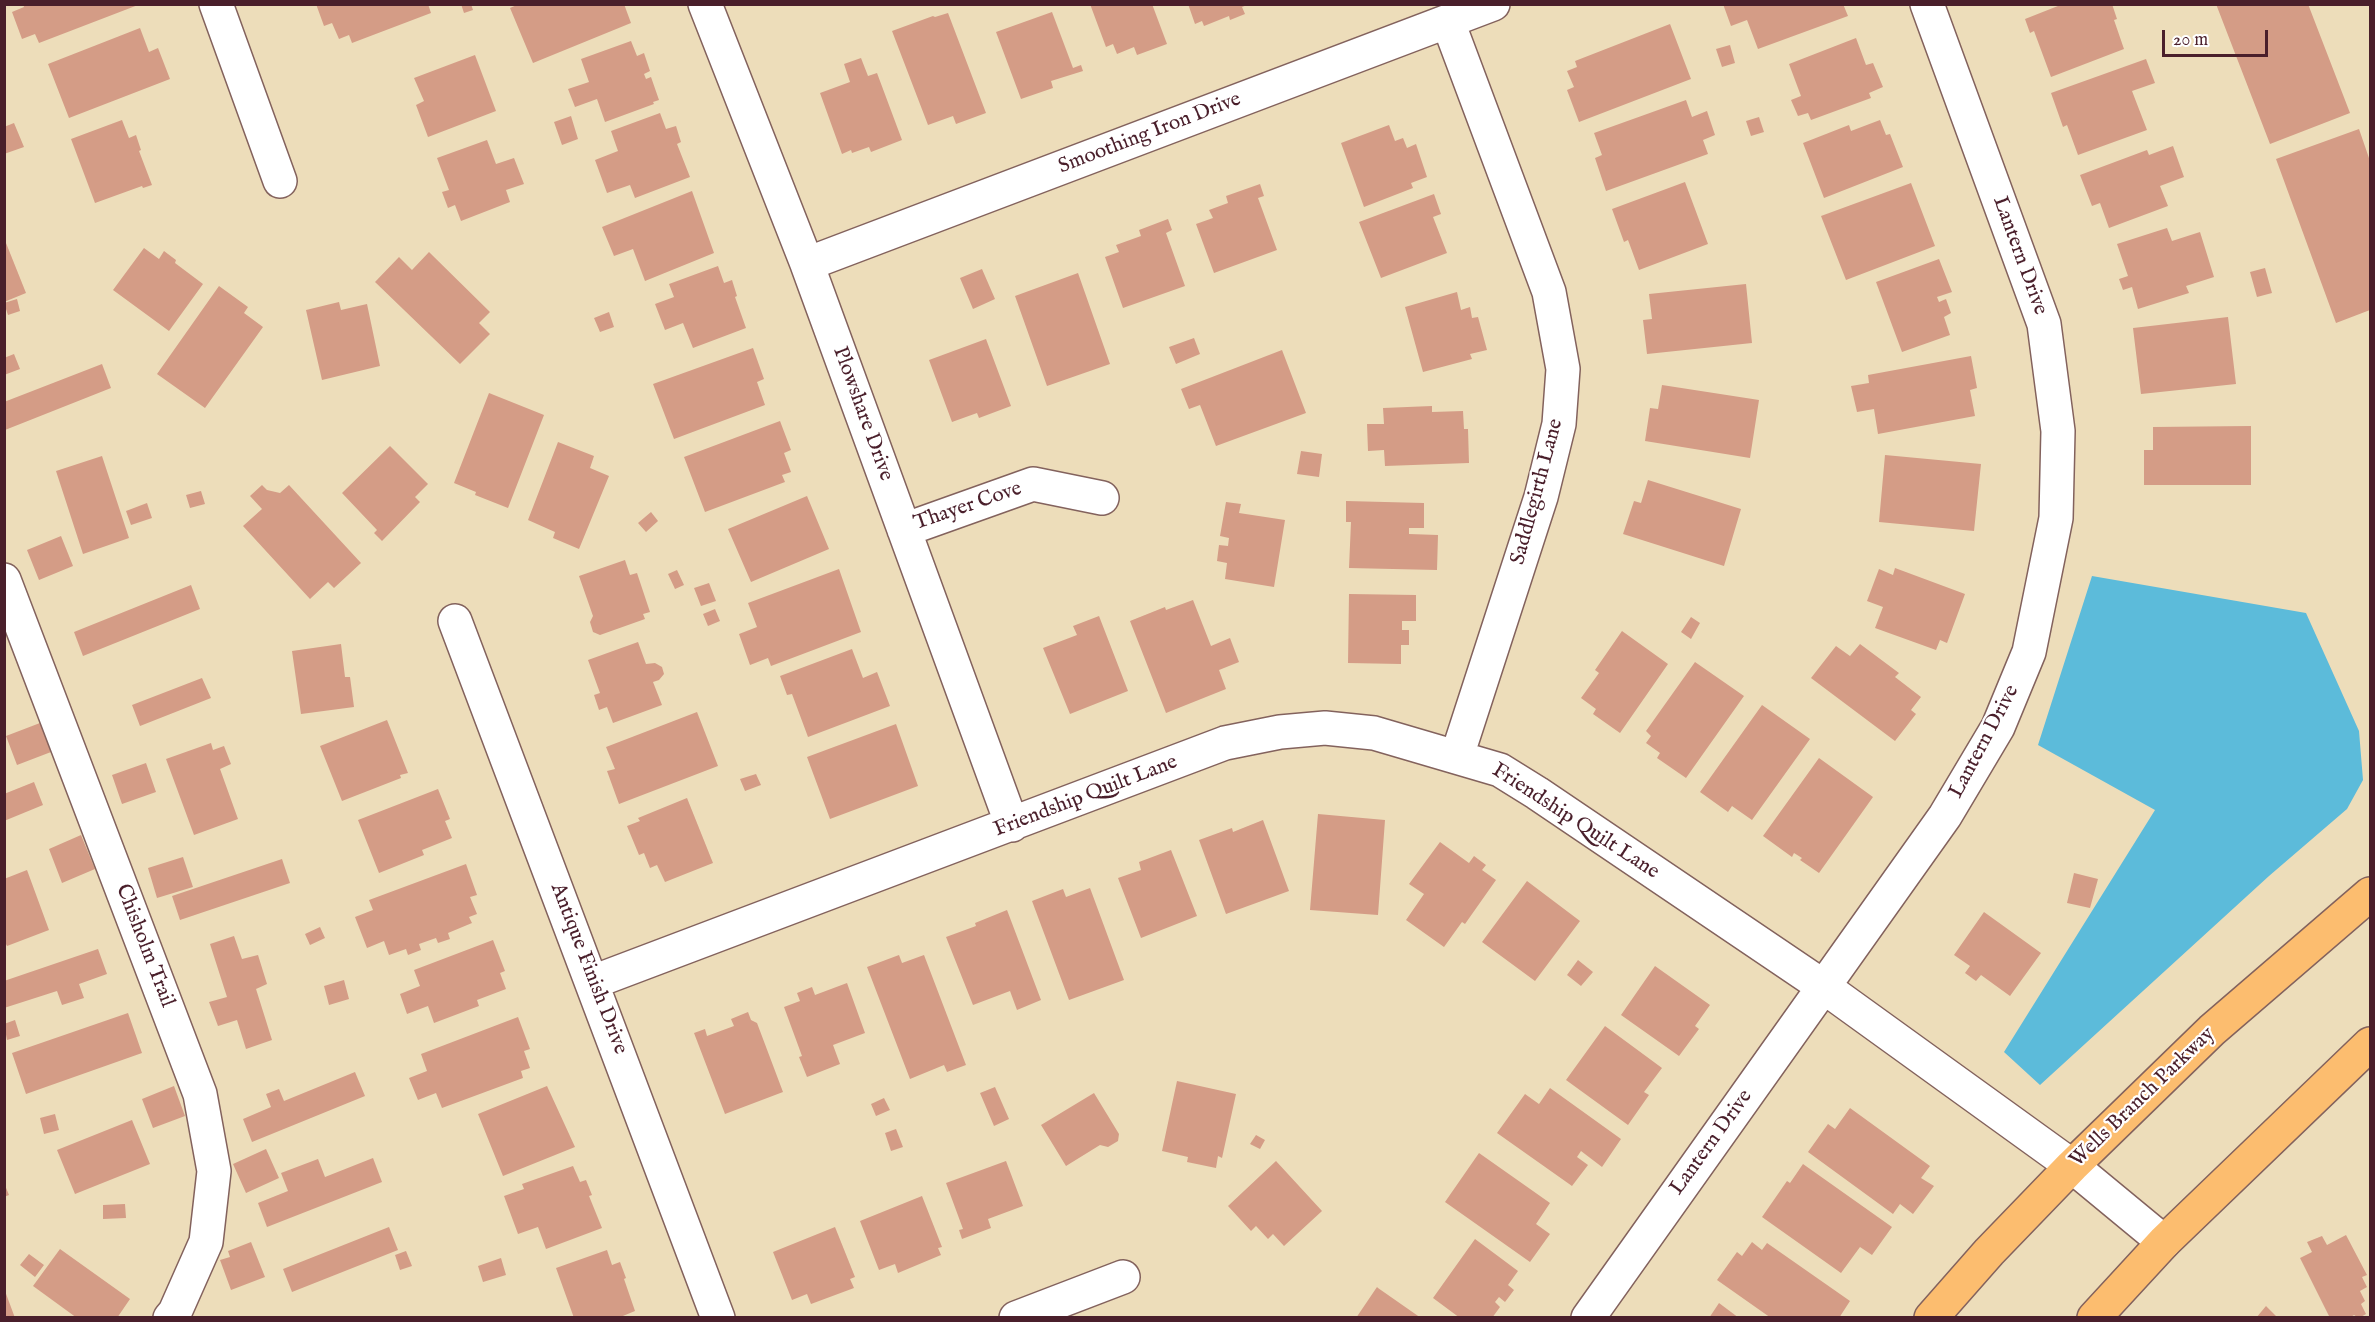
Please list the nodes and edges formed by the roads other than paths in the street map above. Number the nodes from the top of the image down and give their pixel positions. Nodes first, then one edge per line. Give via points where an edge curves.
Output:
1 (216, 4) edge
2 (705, 4) edge
3 (1493, 4) edge
4 (1927, 4) edge
5 (1448, 22) junction
6 (280, 181) dead end
7 (807, 264) junction
8 (1102, 498) dead end
9 (904, 530) junction
10 (8, 598) edge
11 (455, 621) dead end
12 (1457, 756) junction
13 (1012, 825) junction
14 (2370, 894) edge
15 (593, 982) junction
16 (1824, 987) junction
17 (2370, 1044) edge
18 (2072, 1166) junction
19 (2164, 1242) junction
20 (1124, 1277) dead end
21 (170, 1317) edge
22 (718, 1317) edge
23 (1016, 1317) edge
24 (1587, 1317) edge
25 (1931, 1317) edge
26 (2094, 1317) edge

1 - 6 street
2 - 7 street, Plowshare Drive
3 - 5 street, Smoothing Iron Drive
4 - 16 street, Lantern Drive via 2044,324 2058,432 2056,518 2029,652 1998,727 1945,816
5 - 7 street, Smoothing Iron Drive
5 - 12 street, Saddlegirth Lane via 1549,292 1563,369 1559,424 1541,496
7 - 9 street, Plowshare Drive
8 - 9 street, Thayer Cove via 1034,484
9 - 13 street, Plowshare Drive
10 - 21 street, Chisholm Trail via 200,1094 214,1171 206,1242
11 - 15 street, Antique Finish Drive
12 - 13 street, Friendship Quilt Lane via 1374,734 1325,729 1280,732 1226,743
12 - 16 street, Friendship Quilt Lane via 1500,770
13 - 15 street, Friendship Quilt Lane
14 - 18 main road, Wells Branch Parkway via 2212,1030
15 - 22 street, Antique Finish Drive
16 - 18 street, Friendship Quilt Lane
16 - 24 street, Lantern Drive
17 - 19 main road
18 - 19 street, Friendship Quilt Lane
18 - 25 main road, Wells Branch Parkway
19 - 26 main road
20 - 23 street

